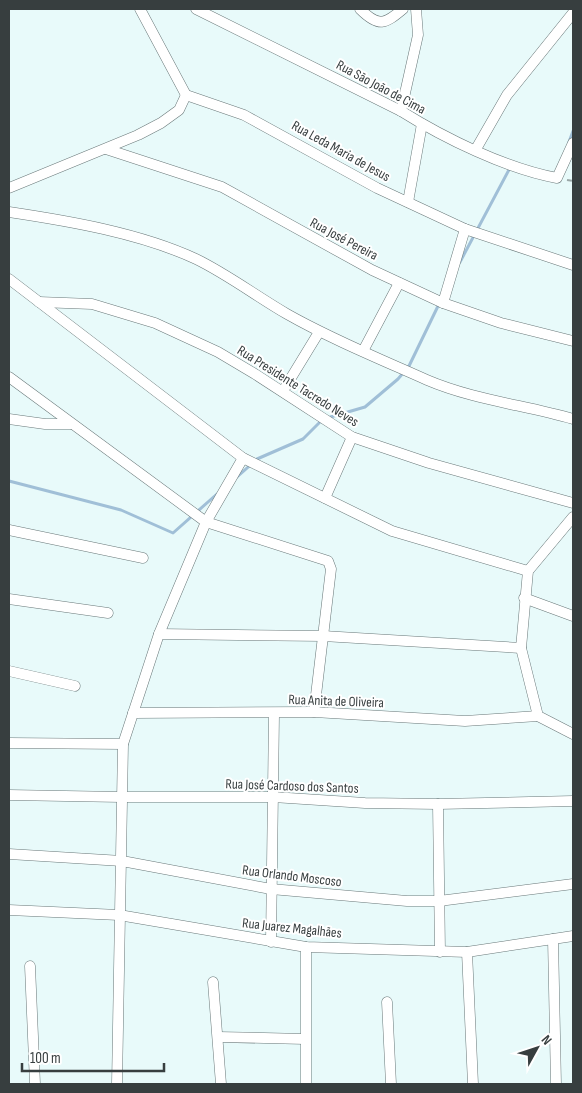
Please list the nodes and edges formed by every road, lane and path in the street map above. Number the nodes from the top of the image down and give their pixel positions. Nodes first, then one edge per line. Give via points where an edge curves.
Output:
1 (140, 9) edge
2 (196, 9) edge
3 (360, 9) edge
4 (403, 9) edge
5 (416, 9) edge
6 (573, 13) edge
7 (186, 95) junction
8 (400, 111) junction
9 (422, 124) junction
10 (573, 143) edge
11 (106, 149) junction
12 (476, 149) junction
13 (9, 188) edge
14 (408, 202) junction
15 (9, 212) edge
16 (465, 229) junction
17 (573, 265) edge
18 (9, 279) edge
19 (399, 283) junction
20 (39, 302) junction
21 (443, 303) junction
22 (319, 332) junction
23 (573, 341) edge
24 (363, 350) junction
25 (9, 376) edge
26 (283, 391) junction
27 (9, 419) edge
28 (573, 419) edge
29 (71, 424) junction
30 (352, 437) junction
31 (243, 458) junction
32 (325, 498) junction
33 (573, 503) edge
34 (573, 517) edge
35 (206, 522) junction
36 (569, 529) edge
37 (9, 530) edge
38 (143, 558) dead end
39 (528, 571) junction
40 (524, 598) junction
41 (9, 599) edge
42 (108, 613) dead end
43 (573, 616) edge
44 (159, 634) junction
45 (323, 636) junction
46 (521, 648) junction
47 (9, 671) edge
48 (76, 686) dead end
49 (314, 712) junction
50 (134, 713) junction
51 (274, 714) junction
52 (538, 716) junction
53 (573, 734) edge
54 (9, 743) edge
55 (123, 744) junction
56 (9, 795) edge
57 (121, 797) junction
58 (273, 797) junction
59 (573, 801) edge
60 (438, 804) junction
61 (9, 854) edge
62 (122, 861) junction
63 (573, 884) edge
64 (271, 890) junction
65 (439, 901) junction
66 (9, 910) edge
67 (119, 915) junction
68 (573, 936) edge
69 (553, 939) junction
70 (271, 942) junction
71 (306, 947) junction
72 (440, 952) junction
73 (467, 952) junction
74 (30, 966) dead end
75 (213, 982) dead end
76 (386, 1002) dead end
77 (218, 1036) junction
78 (305, 1039) junction
79 (35, 1084) edge
80 (117, 1084) edge
81 (221, 1084) edge
82 (306, 1084) edge
83 (391, 1084) edge
84 (473, 1084) edge
85 (556, 1084) edge

1 - 7 street
2 - 8 street, Rua São João de Cima
3 - 4 street via 380,23 388,22
5 - 8 street via 418,35
6 - 12 street via 507,95
7 - 11 street via 179,110 168,119
7 - 14 street, Rua Leda Maria de Jesus via 244,115
8 - 9 street, Rua São João de Cima
9 - 12 street, Rua São João de Cima
9 - 14 street
10 - 12 street, Rua São João de Cima via 557,178 528,172
11 - 13 street
11 - 19 street, Rua José Pereira via 222,187
14 - 16 street, Rua Leda Maria de Jesus
15 - 22 street via 88,226 179,252
16 - 17 street, Rua Leda Maria de Jesus
16 - 21 street
18 - 20 street
19 - 21 street, Rua José Pereira
19 - 24 street
20 - 26 street, Rua Presidente Tacredo Neves via 92,304 155,323 218,352
20 - 31 street
21 - 23 street, Rua José Pereira via 501,324
22 - 24 street
22 - 26 street
24 - 28 street via 429,381 479,397
25 - 29 street
26 - 30 street, Rua Presidente Tacredo Neves
27 - 29 street
29 - 35 street
30 - 32 street
30 - 33 street, Rua Presidente Tacredo Neves via 429,463
31 - 32 street
31 - 35 street
32 - 39 street via 392,530
34 - 36 street
35 - 44 street
35 - 45 street via 328,561 331,569
36 - 39 street
37 - 38 street
39 - 40 street
40 - 43 street
40 - 46 street
41 - 42 street
44 - 45 street
44 - 50 street
45 - 46 street
45 - 49 street
46 - 52 street
47 - 48 street
49 - 51 street, Rua Anita de Oliveira
49 - 52 street, Rua Anita de Oliveira via 465,721
50 - 51 street, Rua Anita de Oliveira
50 - 55 street
51 - 58 street
52 - 53 street
54 - 55 street
55 - 57 street
56 - 57 street, Rua José Cardoso dos Santos
57 - 58 street, Rua José Cardoso dos Santos
57 - 62 street
58 - 60 street, Rua José Cardoso dos Santos
58 - 64 street
59 - 60 street, Rua José Cardoso dos Santos
60 - 65 street
61 - 62 street, Rua Orlando Moscoso
62 - 64 street, Rua Orlando Moscoso
62 - 67 street
63 - 65 street, Rua Orlando Moscoso
64 - 65 street, Rua Orlando Moscoso
64 - 70 street
65 - 72 street
66 - 67 street, Rua Juarez Magalhães
67 - 70 street, Rua Juarez Magalhães
67 - 80 street
68 - 69 street, Rua Juarez Magalhães
69 - 73 street, Rua Juarez Magalhães
69 - 85 street
70 - 71 street, Rua Juarez Magalhães
71 - 72 street, Rua Juarez Magalhães
71 - 78 street
72 - 73 street, Rua Juarez Magalhães
73 - 84 street
74 - 79 street
75 - 77 street
76 - 83 street
77 - 78 street
77 - 81 street
78 - 82 street

